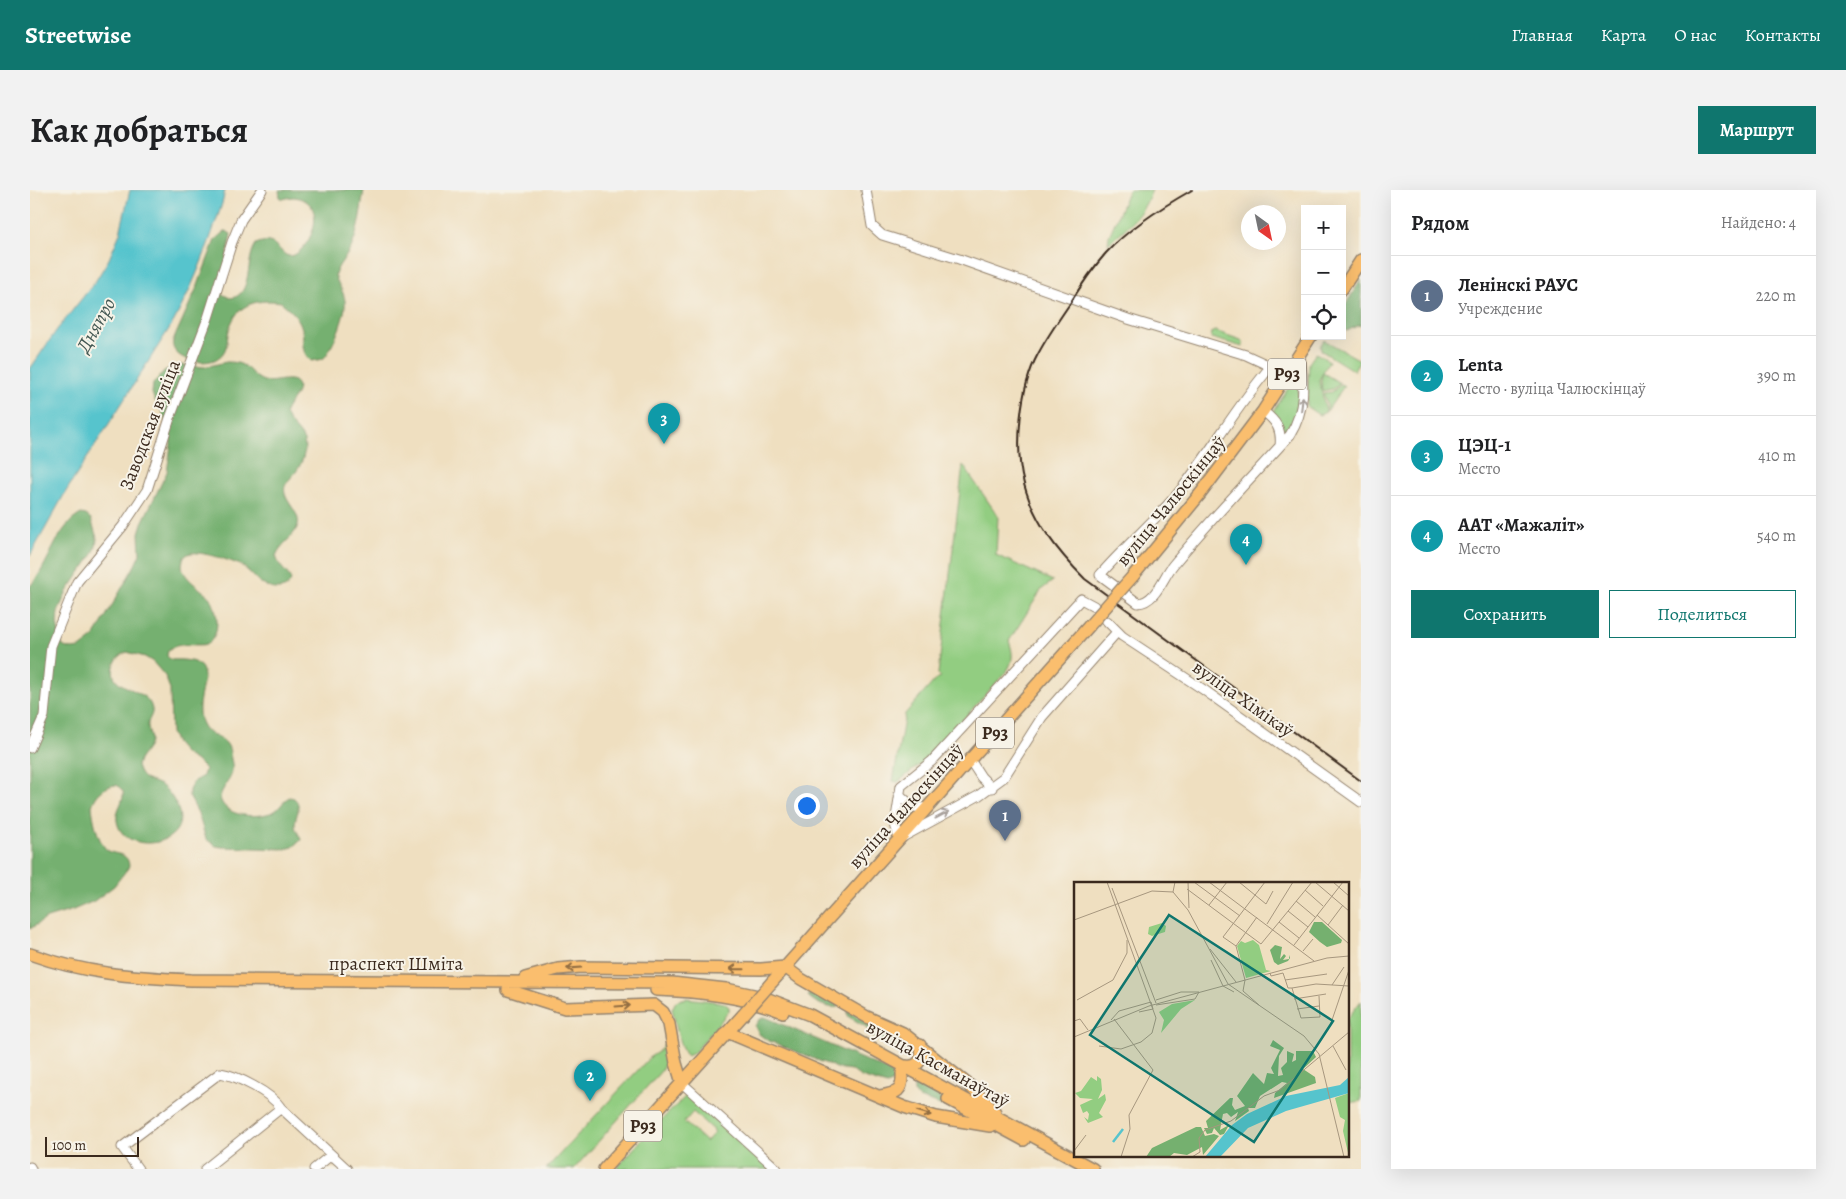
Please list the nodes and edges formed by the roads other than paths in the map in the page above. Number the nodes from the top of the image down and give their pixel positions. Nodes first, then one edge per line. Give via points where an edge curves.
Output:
1 (262, 190) edge
2 (866, 190) edge
3 (1361, 260) edge
4 (1346, 283) edge
5 (1309, 340) edge
6 (1300, 354) junction
7 (1272, 365) junction
8 (1287, 374) junction
9 (1263, 411) junction
10 (1280, 446) junction
11 (1094, 606) dead end
12 (1107, 621) dead end
13 (1117, 632) junction
14 (30, 748) edge
15 (970, 760) junction
16 (992, 788) junction
17 (899, 794) junction
18 (1361, 802) edge
19 (927, 808) junction
20 (899, 839) junction
21 (30, 954) edge
22 (30, 962) edge
23 (785, 967) junction
24 (509, 986) junction
25 (760, 1000) joint
26 (727, 1032) junction
27 (920, 1046) junction
28 (904, 1070) junction
29 (682, 1083) junction
30 (878, 1096) junction
31 (280, 1108) junction
32 (1001, 1124) junction
33 (1057, 1153) junction
34 (331, 1155) junction
35 (138, 1169) edge
36 (205, 1169) edge
37 (314, 1169) edge
38 (347, 1169) edge
39 (604, 1169) edge
40 (777, 1169) edge
41 (1078, 1169) edge
42 (1093, 1169) edge

1 - 14 street, Заводская вуліца via 241,220 232,242 147,490 123,526 77,582 51,646 44,716
2 - 7 street via 872,226 882,235
3 - 4 main road
5 - 6 main road, вуліца Чалюскінцаў / Р93
6 - 8 main road, вуліца Чалюскінцаў / Р93
10 -> 6 street via 1298,422 1302,407
7 - 8 street
7 - 10 street via 1177,494 1100,575 1138,603 1144,603 1200,533
8 - 9 main road, вуліца Чалюскінцаў / Р93
9 - 10 street via 1280,427
9 - 15 main road, вуліца Чалюскінцаў / Р93, bridge via 1133,576
11 - 17 street via 1081,599 932,761 901,786
12 - 13 street, вуліца Хімікаў
13 - 16 street via 1042,717 1004,777
13 - 18 street, вуліца Хімікаў
15 - 16 street
15 - 19 main road, вуліца Чалюскінцаў / Р93
20 -> 16 street
17 - 19 street via 913,807
17 - 20 street via 895,824
19 - 20 main road, вуліца Чалюскінцаў / Р93
20 - 23 main road, вуліца Чалюскінцаў / Р93
21 - 24 main road, праспект Шміта via 92,972 137,977
22 - 24 main road, праспект Шміта via 73,975 131,983
23 -> 24 main road via 581,967 558,969
23 - 26 main road, вуліца Чалюскінцаў / Р93, bridge
23 - 27 main road
24 - 25 main road, праспект Шміта via 672,983 726,989
24 -> 29 main road via 565,1008 654,1005 663,1012 669,1024
25 - 28 main road, вуліца Касманаўтаў via 810,1016
26 - 29 main road, вуліца Чалюскінцаў / Р93
26 - 30 main road
27 - 28 main road via 922,1057 919,1062
27 - 32 main road via 970,1086
28 - 30 main road via 900,1089 894,1094
28 - 32 main road, вуліца Касманаўтаў
29 - 39 main road, вуліца Чалюскінцаў / Р93
29 - 40 street
30 -> 32 main road via 936,1117
31 - 34 street
31 - 35 street via 275,1100 232,1076 220,1073 122,1148
31 - 36 street
32 - 33 main road, вуліца Касманаўтаў
33 - 41 main road, вуліца Касманаўтаў
33 - 42 main road, вуліца Касманаўтаў
34 - 37 street
34 - 38 street

